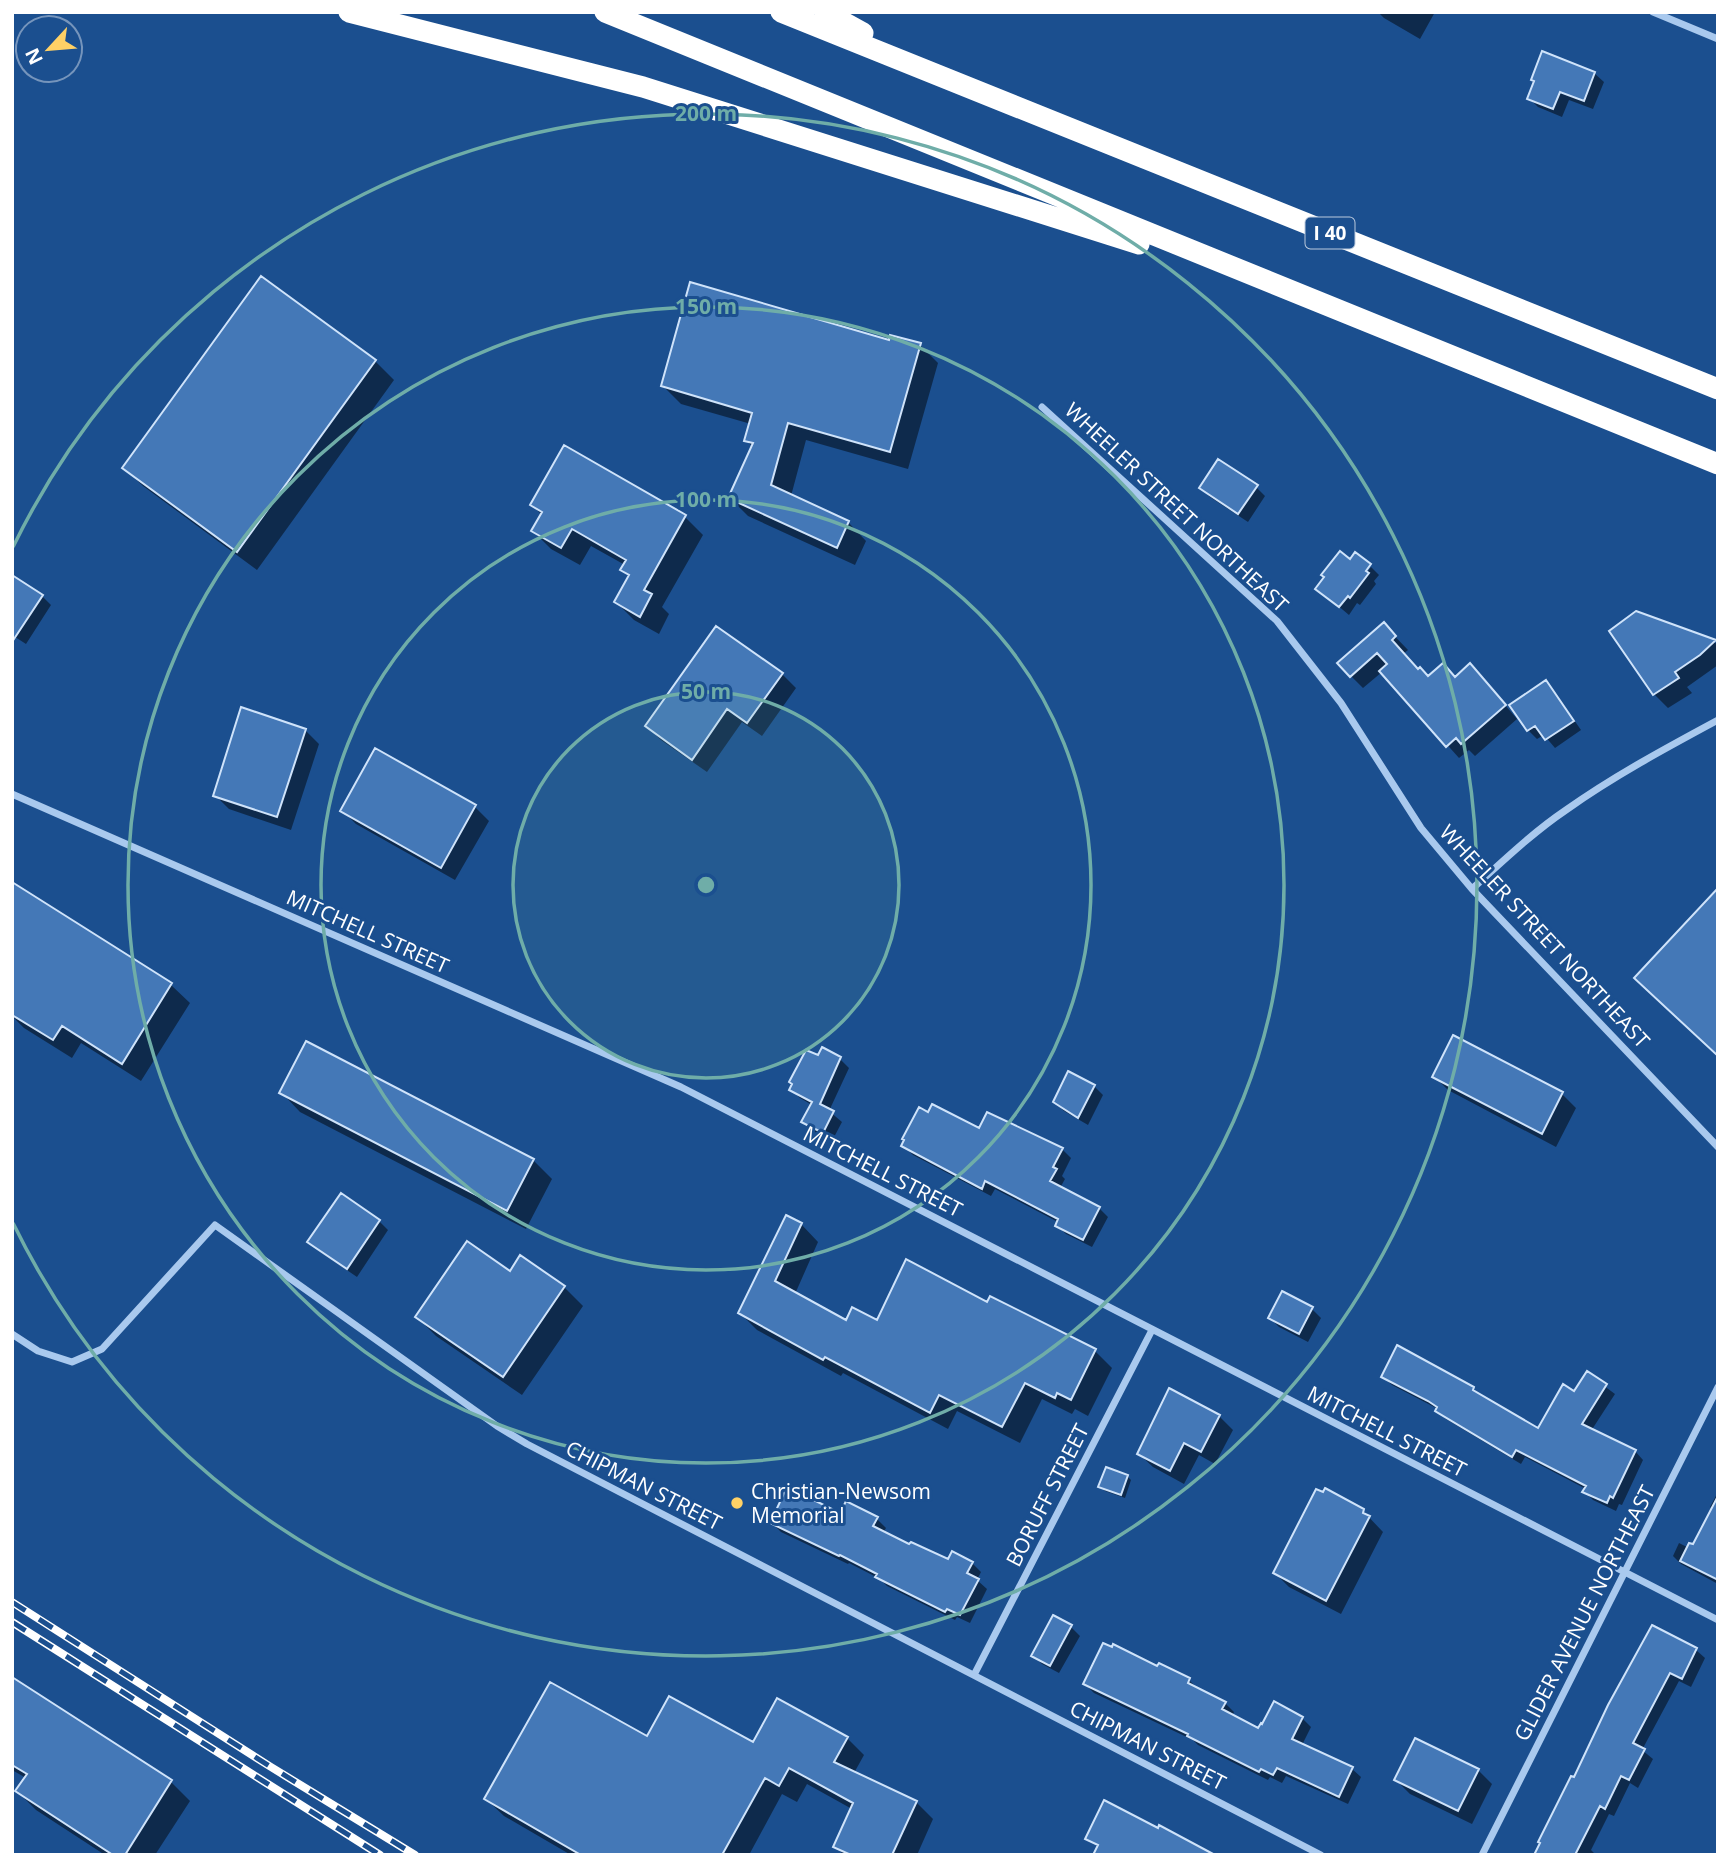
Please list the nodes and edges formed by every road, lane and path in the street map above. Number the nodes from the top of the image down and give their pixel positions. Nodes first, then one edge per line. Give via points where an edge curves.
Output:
1 (349, 12) edge
2 (605, 12) edge
3 (781, 12) edge
4 (825, 12) edge
5 (1653, 12) edge
6 (1718, 38) edge
7 (942, 77) junction
8 (1287, 291) junction
9 (1718, 389) edge
10 (1042, 407) dead end
11 (1718, 464) edge
12 (1718, 720) edge
13 (12, 794) edge
14 (1472, 889) junction
15 (1718, 1147) edge
16 (1152, 1330) junction
17 (12, 1334) edge
18 (1718, 1387) edge
19 (1624, 1572) junction
20 (1718, 1620) edge
21 (974, 1675) junction
22 (1321, 1855) edge
23 (1482, 1855) edge

1 - 8 highway via 643,87
2 - 8 highway
3 - 7 highway, I 40
4 - 7 highway
5 - 6 street
7 - 9 highway, I 40
8 - 11 highway
10 - 14 street, WHEELER STREET NORTHEAST via 1277,621 1341,703 1421,828
12 - 14 street via 1631,767 1564,811
13 - 16 street, MITCHELL STREET via 681,1087
14 - 15 street, WHEELER STREET NORTHEAST
16 - 19 street, MITCHELL STREET
16 - 21 street, BORUFF STREET
17 - 21 street, CHIPMAN STREET via 38,1352 72,1362 102,1349 215,1225 527,1444
18 - 19 street, GLIDER AVENUE NORTHEAST
19 - 20 street, MITCHELL STREET
19 - 23 street, GLIDER AVENUE NORTHEAST
21 - 22 street, CHIPMAN STREET

